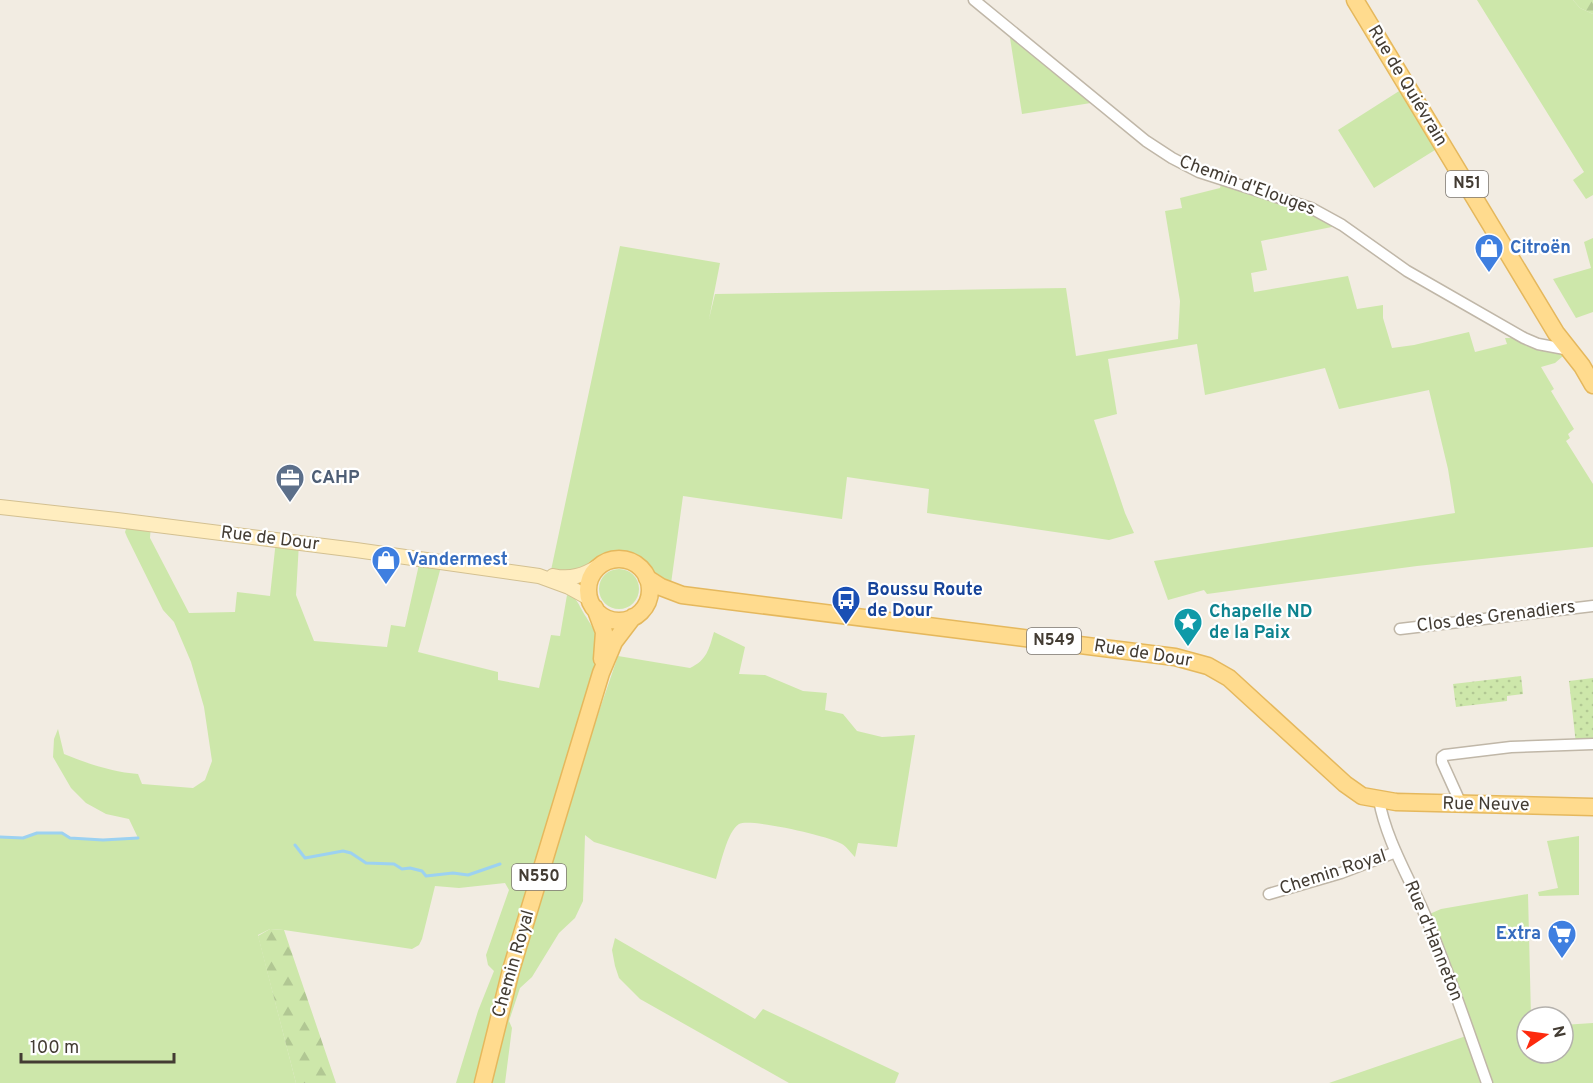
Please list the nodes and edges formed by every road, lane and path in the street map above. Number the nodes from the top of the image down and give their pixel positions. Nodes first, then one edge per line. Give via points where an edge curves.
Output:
1 (974, 0) edge
2 (1355, 0) edge
3 (1366, 0) edge
4 (1580, 358) edge
5 (1593, 385) edge
6 (0, 507) edge
7 (600, 566) junction
8 (539, 576) junction
9 (648, 578) junction
10 (682, 595) junction
11 (592, 603) junction
12 (1593, 606) edge
13 (638, 613) junction
14 (1400, 629) dead end
15 (600, 673) junction
16 (1593, 744) edge
17 (1379, 800) junction
18 (1461, 804) junction
19 (1593, 807) edge
20 (1396, 852) junction
21 (1269, 894) dead end
22 (483, 1083) edge
23 (1488, 1083) edge

1 - 4 street, Chemin d'Elouges via 1172,158 1199,172 1311,208 1407,271 1524,338
2 - 4 main road, Rue de Quiévrain / N51 via 1556,333
3 - 4 main road, Rue de Quiévrain / N51
4 - 5 main road, Rue de Quiévrain / N51
6 - 8 main road, Rue de Dour
7 - 8 main road via 574,577
7 - 9 main road via 617,559 627,560
7 - 11 main road via 590,580
8 - 11 main road via 569,587
9 - 10 main road, Rue de Dour / N549
9 - 13 main road via 650,594
10 - 13 main road, Rue de Dour
10 - 17 main road, Rue de Dour / N549 via 1196,662 1229,678 1356,794
11 - 13 main road via 600,614 616,620
11 - 15 main road, Chemin Royal / N550 via 604,632
12 - 14 street, Clos des Grenadiers
13 - 15 main road, Chemin Royal / N550 via 614,642
15 - 22 main road, Chemin Royal / N550 via 511,970
16 - 18 street via 1511,747 1445,755 1442,762
17 - 18 main road, Rue Neuve / N549
17 - 20 street, Rue d'Hanneton
18 - 19 main road, Rue Neuve / N549
20 - 21 street, Chemin Royal
20 - 23 street, Rue d'Hanneton via 1427,921

